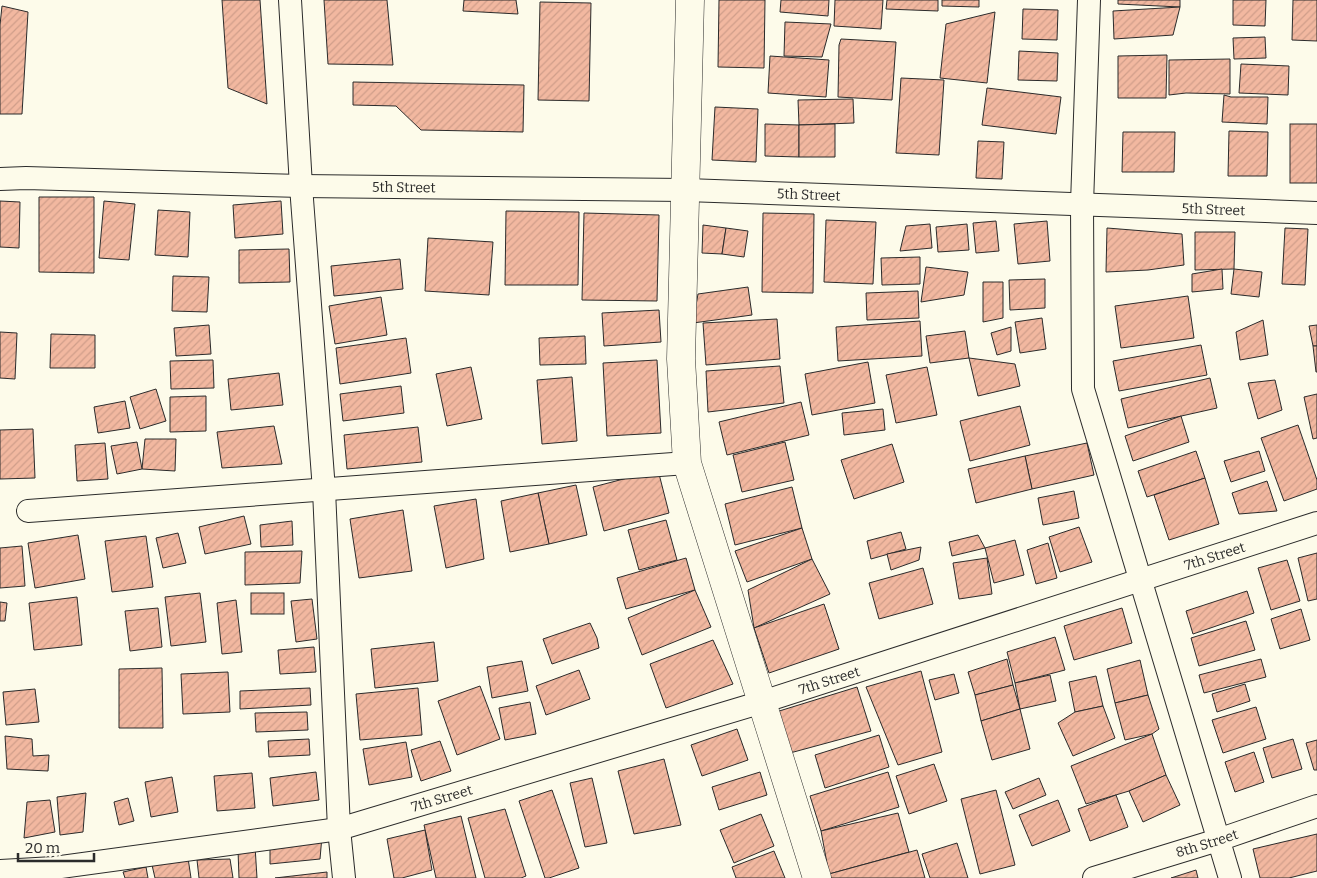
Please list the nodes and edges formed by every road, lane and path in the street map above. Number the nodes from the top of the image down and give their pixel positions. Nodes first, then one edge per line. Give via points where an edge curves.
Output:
1 (290, 0) edge
2 (690, 0) edge
3 (1089, 0) edge
4 (0, 179) edge
5 (301, 186) junction
6 (686, 190) junction
7 (1082, 204) junction
8 (1317, 213) edge
9 (687, 463) junction
10 (324, 490) junction
11 (28, 511) dead end
12 (1317, 522) edge
13 (1139, 580) junction
14 (762, 702) junction
15 (1317, 806) edge
16 (339, 829) junction
17 (1218, 840) junction
18 (0, 871) edge
19 (344, 878) edge
20 (816, 878) edge
21 (1094, 878) edge
22 (1230, 878) edge

1 - 5 street
2 - 6 main road
3 - 7 street
4 - 5 street, 5th Street
5 - 6 street, 5th Street
5 - 10 street
6 - 7 street, 5th Street
6 - 9 main road via 681,359
7 - 8 street, 5th Street
7 - 13 street via 1083,389
9 - 10 street
9 - 14 main road
10 - 11 street
10 - 16 street
12 - 13 street, 7th Street
13 - 14 street, 7th Street
13 - 17 street
14 - 16 street, 7th Street
14 - 20 main road
15 - 17 street, 8th Street
16 - 18 street, 7th Street via 54,868
16 - 19 street
17 - 21 street, 8th Street
17 - 22 street

